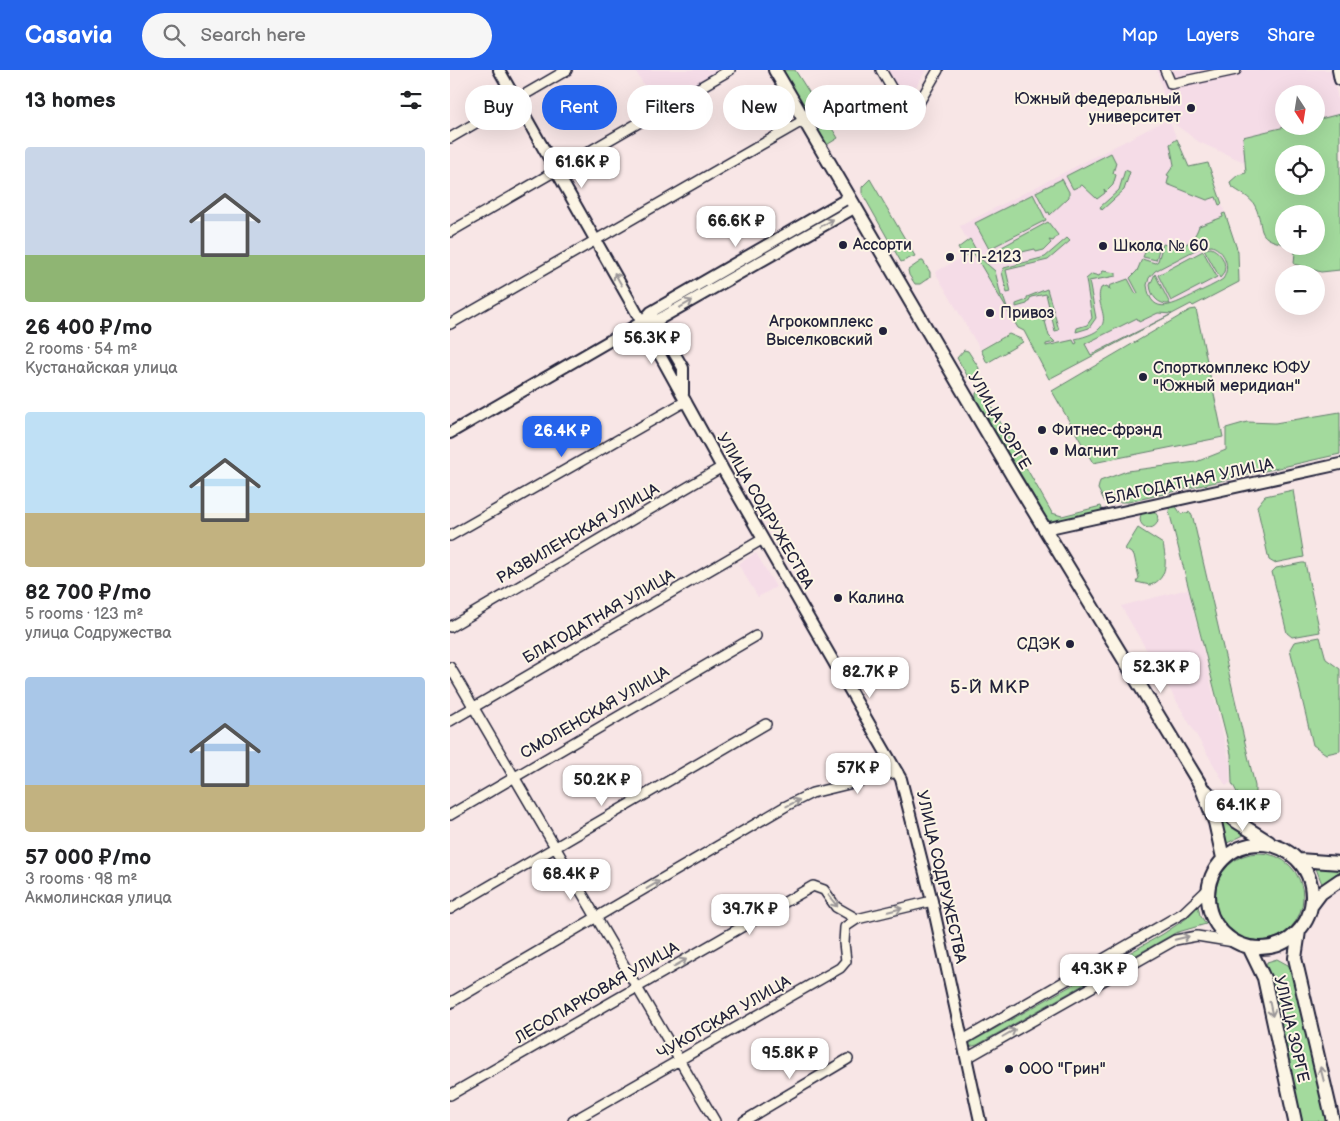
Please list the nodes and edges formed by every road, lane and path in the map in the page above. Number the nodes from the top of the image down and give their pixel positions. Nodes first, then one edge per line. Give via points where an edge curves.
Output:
1 (499, 70) edge
2 (567, 70) edge
3 (730, 70) edge
4 (775, 70) edge
5 (881, 70) edge
6 (938, 70) edge
7 (1165, 70) edge
8 (1236, 70) edge
9 (1338, 70) edge
10 (1340, 79) edge
11 (508, 85) edge
12 (532, 90) edge
13 (804, 120) junction
14 (532, 126) edge
15 (465, 129) edge
16 (450, 138) edge
17 (558, 171) junction
18 (853, 202) junction
19 (450, 232) edge
20 (596, 240) junction
21 (634, 308) junction
22 (653, 316) junction
23 (642, 322) junction
24 (450, 324) edge
25 (684, 398) junction
26 (450, 433) edge
27 (1340, 464) edge
28 (722, 467) junction
29 (1045, 529) junction
30 (450, 536) edge
31 (763, 539) junction
32 (450, 627) edge
33 (756, 636) dead end
34 (450, 667) edge
35 (474, 708) junction
36 (450, 721) edge
37 (766, 724) dead end
38 (898, 772) junction
39 (514, 778) junction
40 (1201, 786) junction
41 (450, 815) edge
42 (1274, 845) junction
43 (554, 849) junction
44 (1223, 858) junction
45 (1299, 860) junction
46 (1340, 863) edge
47 (1340, 880) edge
48 (1207, 890) junction
49 (932, 901) junction
50 (1312, 905) junction
51 (450, 909) edge
52 (596, 919) junction
53 (857, 920) junction
54 (1298, 932) junction
55 (1234, 942) junction
56 (1249, 947) junction
57 (637, 988) junction
58 (450, 1003) edge
59 (963, 1040) junction
60 (967, 1058) junction
61 (848, 1060) dead end
62 (680, 1061) junction
63 (450, 1095) edge
64 (573, 1121) edge
65 (715, 1121) edge
66 (744, 1121) edge
67 (980, 1121) edge
68 (1295, 1121) edge
69 (1333, 1121) edge

1 - 11 street, УЛИЦА СОДРУЖЕСТВА
2 - 12 street
3 - 17 street
4 - 13 main road, УЛИЦА ЗОРГЕ
5 - 6 street via 900,102 908,108 920,101
7 - 8 street via 1171,84
9 - 10 street
13 - 18 main road, УЛИЦА ЗОРГЕ
13 - 20 street
14 - 17 street, УЛИЦА СОДРУЖЕСТВА
15 - 16 street
17 - 19 street
17 - 20 street, УЛИЦА СОДРУЖЕСТВА
18 - 22 street
18 - 29 main road, УЛИЦА ЗОРГЕ
21 -> 20 street, УЛИЦА СОДРУЖЕСТВА
20 - 24 street
21 - 22 street
21 - 23 street, УЛИЦА СОДРУЖЕСТВА
22 - 23 street
22 - 25 street, УЛИЦА СОДРУЖЕСТВА via 683,368
23 - 25 street, УЛИЦА СОДРУЖЕСТВА
23 - 26 street
25 - 28 street, УЛИЦА СОДРУЖЕСТВА
25 - 30 street
27 - 29 street, БЛАГОДАТНАЯ УЛИЦА
28 - 31 street, УЛИЦА СОДРУЖЕСТВА
28 - 32 street, РАЗВИЛЕНСКАЯ УЛИЦА
29 - 40 main road, УЛИЦА ЗОРГЕ
31 - 35 street, БЛАГОДАТНАЯ УЛИЦА
31 - 38 street, УЛИЦА СОДРУЖЕСТВА
33 - 39 street, СМОЛЕНСКАЯ УЛИЦА
34 - 35 street
35 - 36 street, БЛАГОДАТНАЯ УЛИЦА
35 - 39 street
37 - 43 street
38 - 49 street, УЛИЦА СОДРУЖЕСТВА via 906,792
52 -> 38 street via 812,793
39 - 41 street, СМОЛЕНСКАЯ УЛИЦА
39 - 43 street
40 - 42 main road, УЛИЦА ЗОРГЕ via 1234,820
40 - 44 main road, УЛИЦА ЗОРГЕ via 1215,822
42 - 44 main road via 1256,843 1238,848
42 - 45 main road
43 - 51 street
43 - 52 street
44 - 48 main road via 1212,873
45 - 46 main road
45 - 50 main road via 1308,874
47 - 50 main road via 1321,893
48 - 55 main road via 1213,920
48 - 59 street via 1183,913
53 -> 49 street
49 - 59 street, УЛИЦА СОДРУЖЕСТВА
50 - 54 main road
52 - 57 street
52 - 58 street
57 -> 53 street, ЛЕСОПАРКОВАЯ УЛИЦА via 813,886 824,890 836,907
53 - 62 street, ЧУКОТСКАЯ УЛИЦА via 845,927 846,961 840,968
54 - 56 main road via 1276,946
69 -> 54 main road, УЛИЦА ЗОРГЕ via 1295,958
55 - 56 main road
60 -> 55 street via 1175,940 1197,936
56 -> 68 main road, УЛИЦА ЗОРГЕ via 1264,978
57 - 62 street
57 - 63 street, ЛЕСОПАРКОВАЯ УЛИЦА
59 - 60 street, УЛИЦА СОДРУЖЕСТВА
60 - 67 street, УЛИЦА СОДРУЖЕСТВА
61 - 66 street
62 - 64 street, ЧУКОТСКАЯ УЛИЦА
62 - 65 street

